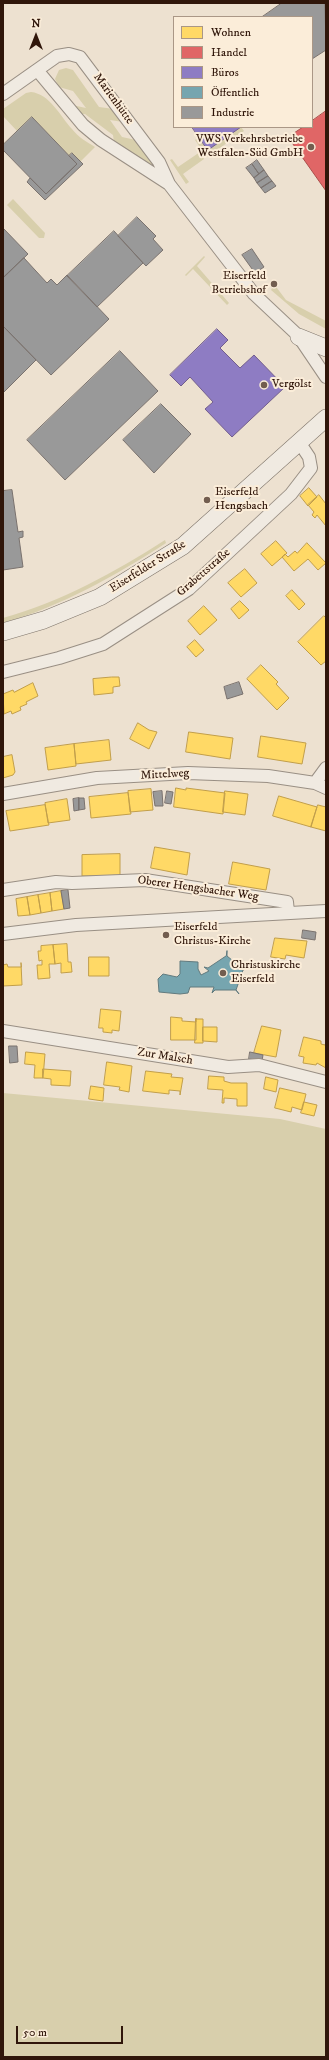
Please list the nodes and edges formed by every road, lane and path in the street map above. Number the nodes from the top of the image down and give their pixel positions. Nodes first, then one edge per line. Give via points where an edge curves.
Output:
1 (37, 70) junction
2 (3, 94) edge
3 (169, 184) junction
4 (299, 337) junction
5 (326, 348) edge
6 (326, 356) edge
7 (326, 377) edge
8 (326, 418) edge
9 (299, 442) junction
10 (3, 632) edge
11 (3, 672) edge
12 (326, 768) edge
13 (320, 786) edge
14 (3, 794) edge
15 (3, 890) edge
16 (326, 911) edge
17 (288, 912) junction
18 (3, 934) edge
19 (3, 1031) edge
20 (326, 1082) edge

1 - 2 street, Marienhütte
1 - 3 street, Marienhütte via 83,125 101,140
1 - 3 street, Marienhütte via 63,54 80,57 159,162
3 - 4 street, Marienhütte via 254,294
4 - 5 main road
4 - 6 street, Marienhütte
4 - 7 street, Marienhütte
8 - 9 main road, Eiserfelder Straße
9 - 10 main road, Eiserfelder Straße via 184,546 100,597 44,620
9 - 11 street, Grabettstraße via 309,457 310,468 290,494 189,588 103,644
12 - 13 street
13 - 14 street, Mittelweg via 268,776 188,773 98,778
15 - 17 street, Oberer Hengsbacher Weg via 56,882 145,880 287,902
16 - 17 street, Oberer Hengsbacher Weg
17 - 18 street, Oberer Hengsbacher Weg via 76,925
19 - 20 street, Zur Malsch via 228,1067 259,1065

